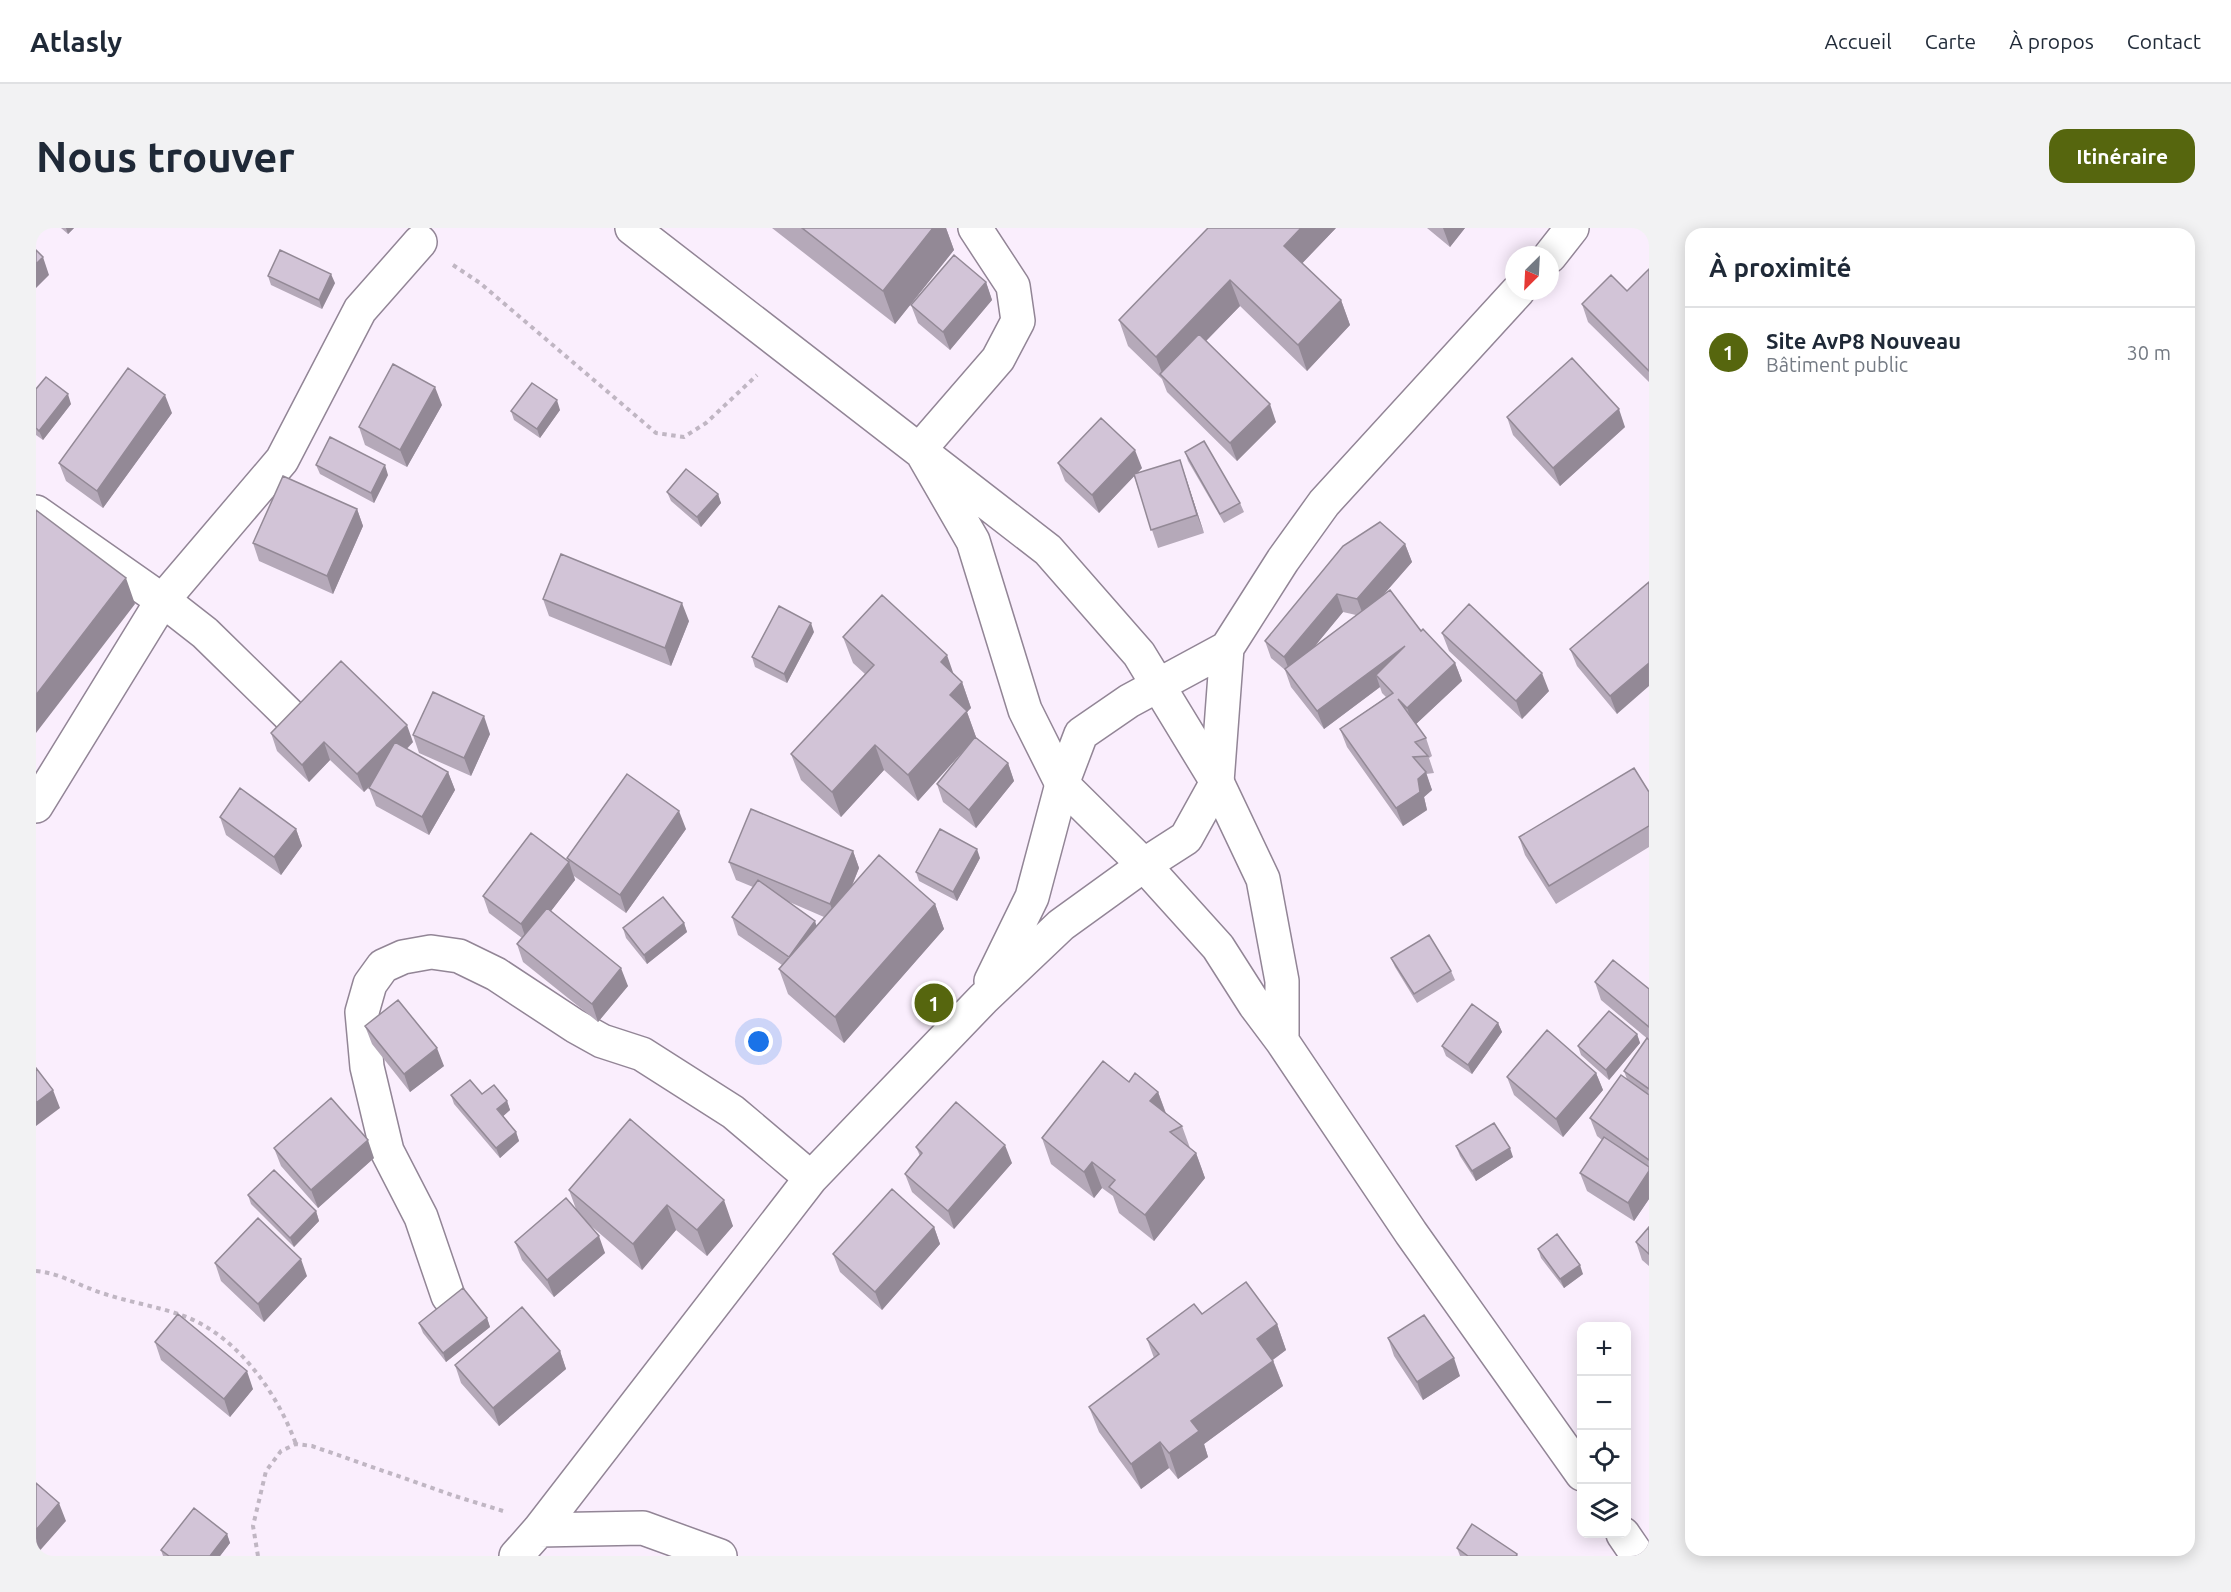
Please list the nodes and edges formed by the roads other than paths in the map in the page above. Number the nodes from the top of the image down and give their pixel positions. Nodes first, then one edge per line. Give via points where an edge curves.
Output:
1 (632, 228) edge
2 (975, 228) edge
3 (1572, 228) edge
4 (420, 242) road end
5 (1558, 246) edge
6 (1510, 300) edge
7 (920, 449) junction
8 (36, 512) edge
9 (162, 601) junction
10 (1227, 648) junction
11 (1158, 686) junction
12 (291, 717) edge
13 (1217, 782) junction
14 (1062, 784) junction
15 (36, 806) edge
16 (1144, 865) junction
17 (982, 999) junction
18 (1282, 1041) junction
19 (811, 1178) junction
20 (448, 1296) dead end
21 (1577, 1468) edge
22 (539, 1530) junction
23 (1626, 1538) edge
24 (516, 1556) edge
25 (720, 1556) edge
26 (1638, 1556) edge

1 - 7 street
2 - 7 street via 1012,286 1018,321 998,359
3 - 5 street
4 - 9 street via 360,310 282,460
6 - 10 street via 1324,503
7 - 11 street via 1048,550 1139,654
7 - 14 street via 973,541 1025,710
8 - 9 street
9 - 12 street via 205,633
9 - 15 street
10 - 11 street
10 - 13 street
11 - 13 street
11 - 14 street via 1081,734
13 - 16 street via 1186,838
13 - 18 street via 1263,879 1282,981
14 - 16 street
14 - 17 street via 1032,897
16 - 17 street via 1060,925
16 - 18 street via 1218,947
17 - 19 street
18 - 21 street
19 - 20 street via 733,1112 642,1054 602,1041 575,1026 496,974 459,956 431,952 403,957 383,966 370,984 362,1012 367,1067 387,1150 421,1217
19 - 22 street
22 - 24 street
22 - 25 street via 643,1528
23 - 26 street

